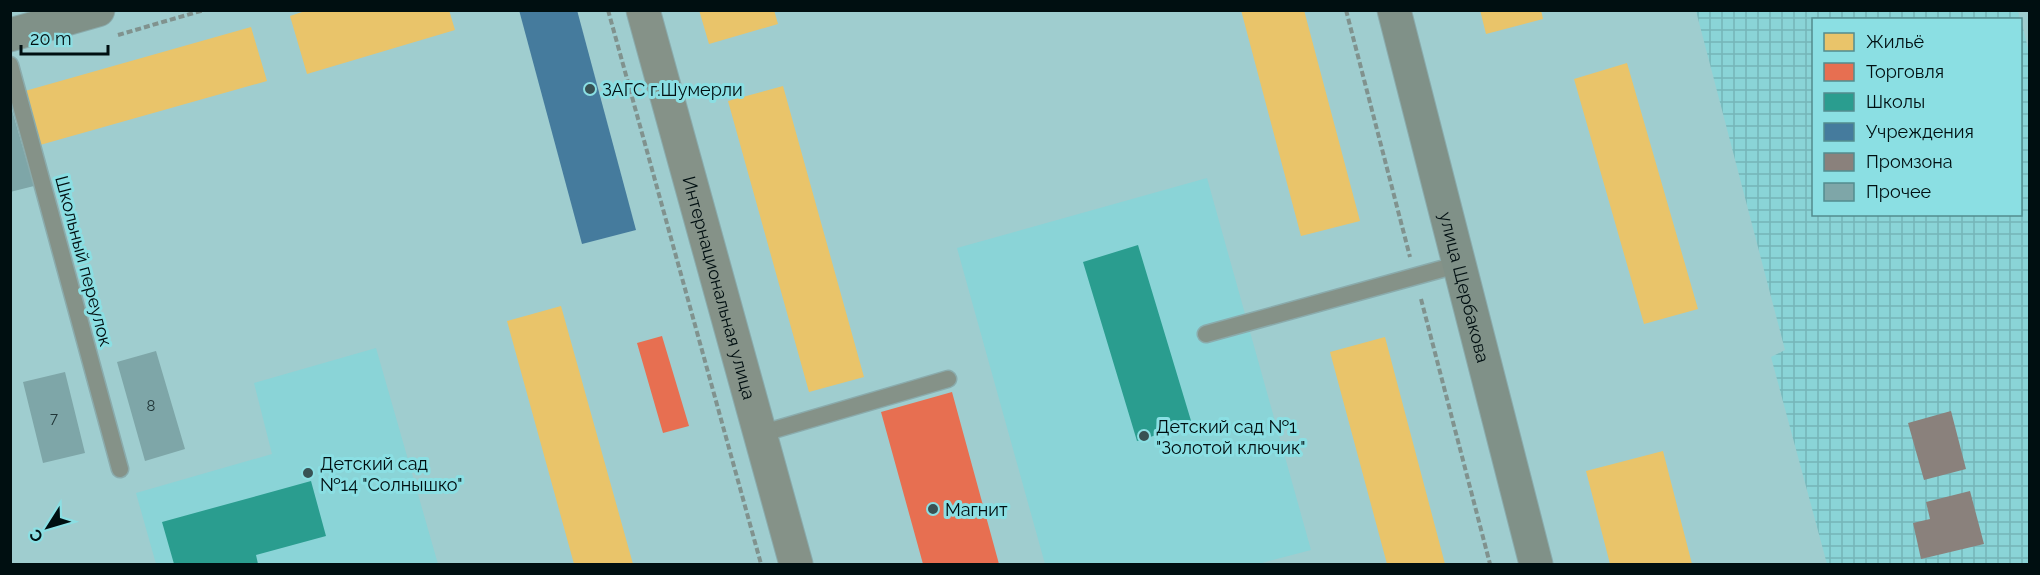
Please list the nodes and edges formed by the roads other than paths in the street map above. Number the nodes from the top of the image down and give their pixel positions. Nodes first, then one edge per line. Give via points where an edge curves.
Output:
1 (98, 10) edge
2 (643, 10) edge
3 (1394, 10) edge
4 (10, 35) edge
5 (10, 65) edge
6 (1460, 264) junction
7 (1206, 334) dead end
8 (948, 379) dead end
9 (760, 434) junction
10 (120, 469) dead end
11 (796, 564) edge
12 (1536, 564) edge

1 - 4 main road
2 - 9 street, Интернациональная улица
3 - 6 main road, улица Щербакова
5 - 10 lane, Школьный переулок
6 - 7 lane
6 - 12 main road, улица Щербакова
8 - 9 lane
9 - 11 street, Интернациональная улица

